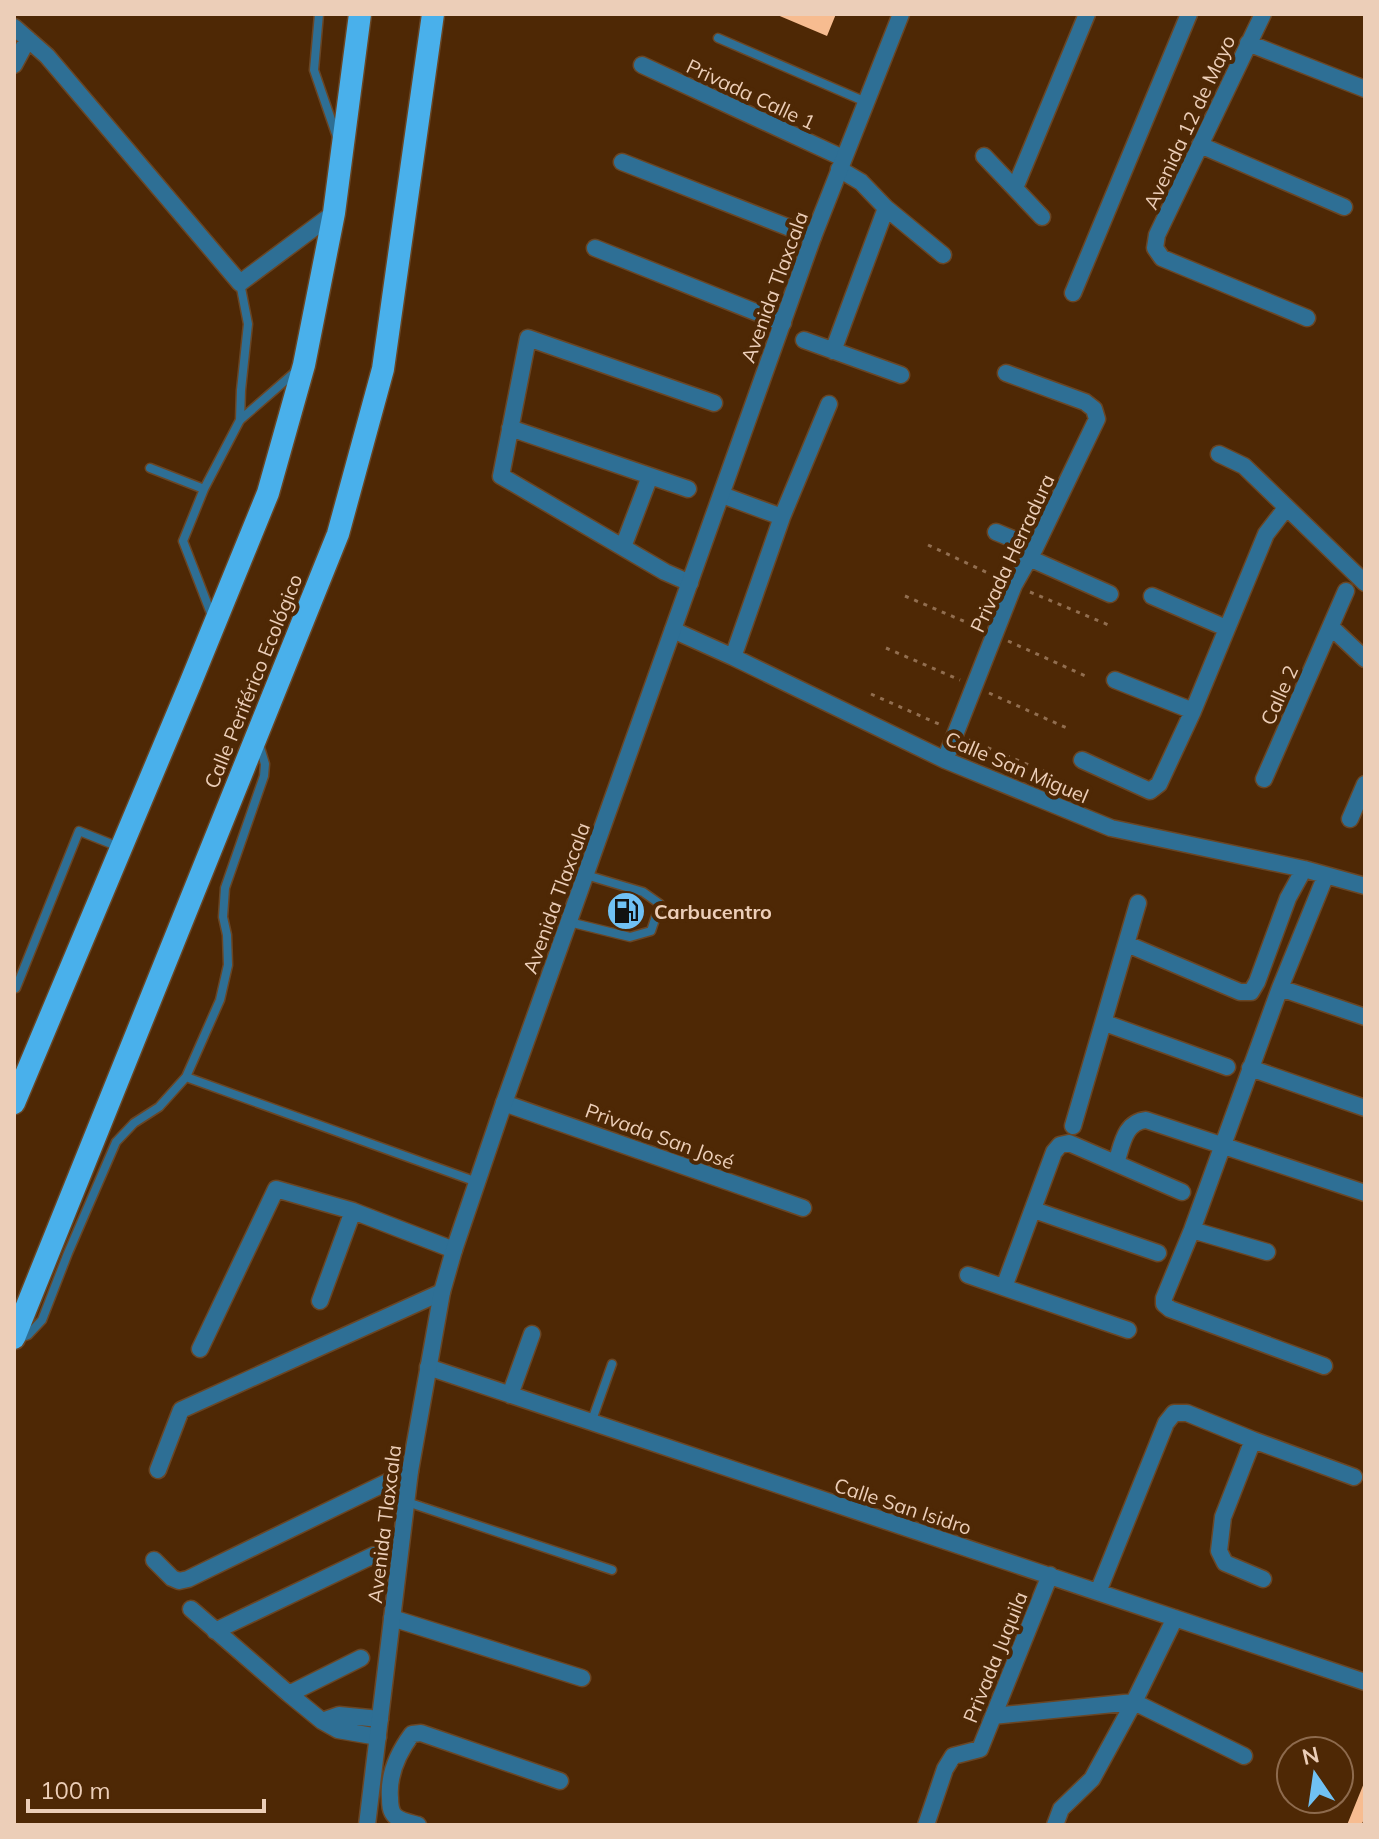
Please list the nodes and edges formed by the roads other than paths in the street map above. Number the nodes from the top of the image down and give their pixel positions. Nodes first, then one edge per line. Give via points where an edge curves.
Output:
1 (319, 14) edge
2 (360, 14) edge
3 (433, 14) edge
4 (901, 14) edge
5 (1087, 14) edge
6 (1189, 14) edge
7 (1263, 14) edge
8 (14, 27) edge
9 (718, 38) dead end
10 (28, 39) junction
11 (1248, 43) junction
12 (14, 65) edge
13 (642, 65) dead end
14 (1365, 89) edge
15 (866, 102) junction
16 (1200, 145) junction
17 (341, 150) junction
18 (984, 156) dead end
19 (622, 162) dead end
20 (841, 164) junction
21 (1015, 188) junction
22 (1344, 207) dead end
23 (886, 208) junction
24 (334, 213) junction
25 (1042, 217) dead end
26 (813, 237) junction
27 (595, 248) dead end
28 (943, 255) dead end
29 (240, 283) junction
30 (1073, 293) dead end
31 (1307, 318) dead end
32 (783, 323) junction
33 (804, 340) dead end
34 (833, 351) junction
35 (304, 365) junction
36 (1006, 373) dead end
37 (901, 375) dead end
38 (714, 403) dead end
39 (829, 404) dead end
40 (240, 420) junction
41 (510, 428) junction
42 (1219, 454) dead end
43 (150, 468) dead end
44 (650, 476) junction
45 (204, 489) junction
46 (688, 489) dead end
47 (722, 495) junction
48 (1286, 508) junction
49 (782, 517) junction
50 (996, 532) dead end
51 (623, 547) junction
52 (1032, 553) junction
53 (690, 583) junction
54 (1365, 583) edge
55 (1346, 591) dead end
56 (1110, 594) dead end
57 (1152, 596) dead end
58 (215, 624) junction
59 (1331, 627) junction
60 (1226, 628) junction
61 (673, 630) junction
62 (733, 657) junction
63 (1365, 659) edge
64 (1115, 680) dead end
65 (1193, 711) junction
66 (257, 737) junction
67 (945, 760) junction
68 (1082, 760) dead end
69 (1264, 779) dead end
70 (1365, 784) edge
71 (1350, 819) dead end
72 (122, 848) junction
73 (1304, 869) junction
74 (586, 875) junction
75 (1326, 875) junction
76 (1365, 886) edge
77 (1138, 903) dead end
78 (569, 922) junction
79 (1127, 944) junction
80 (14, 987) edge
81 (1280, 988) junction
82 (1365, 1017) edge
83 (1105, 1023) junction
84 (1227, 1067) dead end
85 (1250, 1068) junction
86 (186, 1077) junction
87 (14, 1103) edge
88 (504, 1103) junction
89 (1365, 1108) edge
90 (1073, 1126) dead end
91 (1223, 1146) junction
92 (1116, 1163) junction
93 (477, 1182) junction
94 (1182, 1192) dead end
95 (1365, 1193) edge
96 (803, 1208) dead end
97 (1034, 1210) junction
98 (353, 1211) junction
99 (1192, 1230) junction
100 (454, 1250) junction
101 (1267, 1252) dead end
102 (1158, 1253) dead end
103 (968, 1275) dead end
104 (1004, 1287) junction
105 (436, 1295) junction
106 (320, 1301) dead end
107 (1128, 1330) dead end
108 (532, 1334) dead end
109 (14, 1340) edge
110 (200, 1349) dead end
111 (612, 1364) dead end
112 (1324, 1366) dead end
113 (428, 1367) junction
114 (510, 1395) junction
115 (591, 1423) junction
116 (1253, 1440) junction
117 (158, 1470) dead end
118 (403, 1474) junction
119 (1354, 1477) dead end
120 (406, 1502) junction
121 (374, 1555) dead end
122 (154, 1560) dead end
123 (612, 1570) dead end
124 (1050, 1575) junction
125 (1263, 1579) dead end
126 (1098, 1592) junction
127 (191, 1609) dead end
128 (392, 1618) junction
129 (1175, 1618) junction
130 (215, 1631) junction
131 (361, 1658) dead end
132 (582, 1678) dead end
133 (1365, 1682) edge
134 (289, 1694) junction
135 (1134, 1702) junction
136 (993, 1716) junction
137 (380, 1719) junction
138 (322, 1721) junction
139 (378, 1737) junction
140 (1244, 1756) dead end
141 (385, 1765) junction
142 (560, 1781) dead end
143 (367, 1825) edge
144 (418, 1825) edge
145 (926, 1825) edge
146 (1055, 1825) edge

1 - 17 lane via 314,70
2 - 17 highway
3 - 66 highway, Calle Periférico Ecológico via 383,369 338,534
4 - 15 street, Avenida Tlaxcala
5 - 21 street
6 - 30 street
7 - 11 street, Avenida 12 de Mayo
8 - 10 street
9 - 15 lane
10 - 12 street
10 - 29 street
11 - 14 street
11 - 16 street, Avenida 12 de Mayo
13 - 20 street, Privada Calle 1
15 - 20 street, Avenida Tlaxcala
16 - 22 street
16 - 31 street, Avenida 12 de Mayo via 1155,248 1162,258
17 - 24 highway
18 - 21 street
19 - 26 street
20 - 23 street, Privada Calle 1
20 - 26 street, Avenida Tlaxcala
21 - 25 street
23 - 28 street, Privada Calle 1
23 - 34 street
24 - 29 street
24 - 35 highway
26 - 32 street, Avenida Tlaxcala
27 - 32 street
29 - 40 lane via 248,324
32 - 47 street, Avenida Tlaxcala
33 - 34 street
34 - 37 street
35 - 40 lane
35 - 58 highway via 268,493
36 - 52 street, Privada Herradura via 1085,402 1097,419
38 - 41 street via 528,338
39 - 49 street
40 - 45 lane
41 - 44 street
41 - 51 street via 501,476
42 - 48 street via 1244,466
43 - 45 lane
44 - 46 street
44 - 51 street
45 - 58 lane via 183,541
47 - 49 street
47 - 53 street, Avenida Tlaxcala
48 - 54 street
48 - 60 street via 1266,534
49 - 62 street
50 - 52 street
51 - 53 street
52 - 56 street
52 - 67 street, Privada Herradura via 1014,585
53 - 61 street, Avenida Tlaxcala
55 - 59 street, Calle 2
57 - 60 street
58 - 72 highway
59 - 63 street
59 - 69 street, Calle 2
60 - 65 street
61 - 62 street, Calle San Miguel
61 - 74 street, Avenida Tlaxcala
62 - 67 street, Calle San Miguel
64 - 65 street
65 - 68 street via 1159,784 1150,791
66 - 86 lane via 264,776 223,902 228,965 220,1000
66 - 109 highway, Calle Periférico Ecológico
67 - 73 street, Calle San Miguel via 1111,828
70 - 71 street
72 - 80 lane via 79,831
72 - 87 highway
73 - 75 street, Calle San Miguel
73 - 79 street via 1251,992
74 - 78 street, Avenida Tlaxcala
74 - 78 lane via 643,892 660,904 651,931 630,937
75 - 76 street, Calle San Miguel
75 - 81 street
77 - 79 street
78 - 88 street, Avenida Tlaxcala
79 - 83 street
81 - 82 street
81 - 85 street
83 - 84 street
83 - 90 street
85 - 89 street
85 - 91 street
86 - 93 lane
86 - 109 lane via 116,1142 42,1320 28,1335
88 - 93 street, Avenida Tlaxcala
88 - 96 street, Privada San José
91 - 92 street via 1136,1121
91 - 95 street
91 - 99 street
92 - 94 street
92 - 97 street via 1069,1143 1060,1145
93 - 100 street, Avenida Tlaxcala
97 - 102 street
97 - 104 street
98 - 100 street
98 - 106 street
98 - 110 street via 276,1189
99 - 101 street
99 - 112 street via 1164,1304
100 - 105 street, Avenida Tlaxcala
103 - 104 street
104 - 107 street
105 - 113 street, Avenida Tlaxcala
105 - 117 street via 181,1410
108 - 114 street
111 - 115 lane
113 - 114 street, Calle San Isidro
113 - 118 street, Avenida Tlaxcala
114 - 115 street, Calle San Isidro
115 - 124 street, Calle San Isidro
116 - 119 street
116 - 125 street via 1223,1517 1219,1551 1225,1563
116 - 126 street via 1187,1413 1174,1413
118 - 120 street, Avenida Tlaxcala
118 - 122 street via 188,1579 172,1578
120 - 123 lane
120 - 128 street, Avenida Tlaxcala
121 - 130 street
124 - 126 street, Calle San Isidro
124 - 136 street, Privada Juquila
126 - 129 street, Calle San Isidro
127 - 130 street
128 - 132 street
128 - 137 street, Avenida Tlaxcala
129 - 133 street, Calle San Isidro
129 - 135 street
130 - 134 street
131 - 134 street
134 - 138 street
135 - 136 street
135 - 140 street
135 - 146 street via 1092,1779 1061,1809
136 - 145 street, Privada Juquila via 980,1749 953,1756 945,1769
137 - 138 street via 339,1715
137 - 139 street, Avenida Tlaxcala
138 - 139 street via 338,1730
139 - 141 street, Avenida Tlaxcala
141 - 142 street via 412,1734 421,1733
141 - 143 street, Avenida Tlaxcala
141 - 144 street via 391,1810 395,1817

